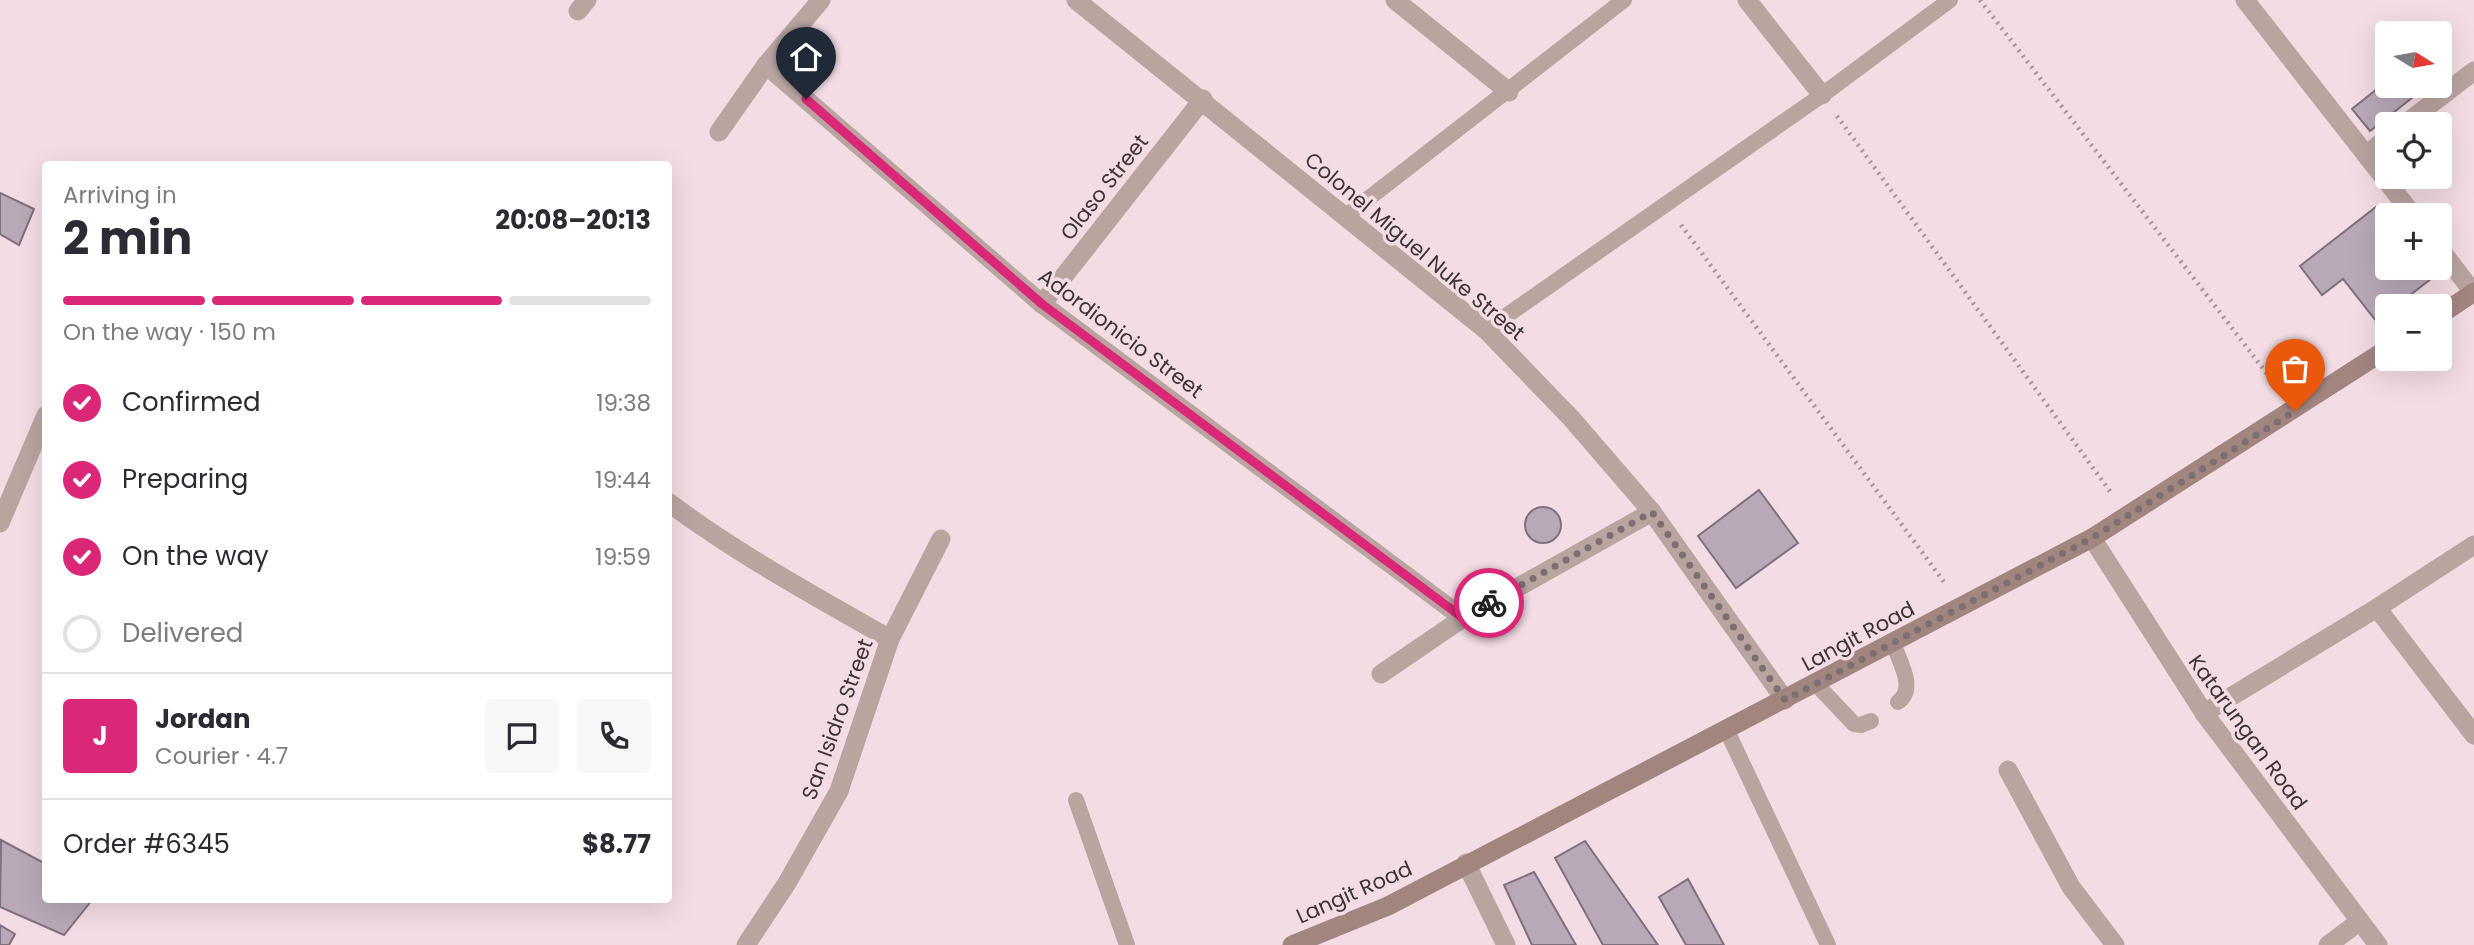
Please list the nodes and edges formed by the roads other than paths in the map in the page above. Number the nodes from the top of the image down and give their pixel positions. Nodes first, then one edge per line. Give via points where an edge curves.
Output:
1 (821, 0) edge
2 (1076, 0) edge
3 (1395, 0) edge
4 (1624, 0) edge
5 (1747, 0) edge
6 (1950, 0) edge
7 (2255, 4) edge
8 (766, 65) junction
9 (2474, 71) edge
10 (1509, 92) junction
11 (1822, 95) junction
12 (1203, 99) junction
13 (2421, 112) edge
14 (719, 132) dead end
15 (2375, 148) edge
16 (2366, 155) junction
17 (2404, 203) edge
18 (1346, 216) junction
19 (2452, 264) edge
20 (2474, 292) edge
21 (1042, 304) junction
22 (2452, 307) edge
23 (1486, 330) junction
24 (2375, 357) edge
25 (42, 424) edge
26 (672, 505) edge
27 (1652, 512) junction
28 (0, 523) edge
29 (2092, 538) junction
30 (941, 539) dead end
31 (2474, 545) edge
32 (2377, 608) junction
33 (1463, 618) junction
34 (890, 639) junction
35 (1893, 643) junction
36 (1381, 674) dead end
37 (1816, 684) junction
38 (1785, 700) junction
39 (1898, 702) dead end
40 (2204, 713) junction
41 (1871, 721) dead end
42 (1727, 732) junction
43 (2474, 734) edge
44 (2008, 770) dead end
45 (1076, 800) dead end
46 (1466, 863) junction
47 (2360, 921) junction
48 (746, 945) edge
49 (1127, 945) edge
50 (1292, 945) edge
51 (1506, 945) edge
52 (1828, 945) edge
53 (2115, 945) edge
54 (2328, 945) edge
55 (2378, 945) edge

1 - 8 street
2 - 12 street, Colonel Miguel Nuke Street
3 - 10 street
4 - 10 lane
5 - 11 street
6 - 11 lane
7 - 16 street
8 - 14 street
8 - 21 street, Adordionicio Street
9 - 13 street
10 - 18 lane
11 - 23 lane
12 - 18 street, Colonel Miguel Nuke Street
12 - 21 street, Olaso Street
15 - 16 street
16 - 17 street
18 - 23 street, Colonel Miguel Nuke Street
19 - 20 street
20 - 22 main road
21 - 33 street, Adordionicio Street
23 - 27 street, Colonel Miguel Nuke Street
24 - 29 main road, Langit Road
25 - 28 street
26 - 34 street via 795,586
27 - 33 street
27 - 38 street, Colonel Miguel Nuke Street
29 - 35 main road, Langit Road
29 - 40 street, Katarungan Road
30 - 34 street, San Isidro Street
31 - 32 street
32 - 40 street
32 - 43 street
33 - 36 street
34 - 48 street, San Isidro Street via 839,792
35 - 37 main road, Langit Road
35 - 39 lane via 1908,686 1905,698
37 - 38 main road, Langit Road
37 - 41 lane via 1854,724
38 - 42 main road, Langit Road
40 - 47 street, Katarungan Road
42 - 46 main road, Langit Road
42 - 52 lane
44 - 53 street via 2071,887
45 - 49 lane
46 - 50 main road, Langit Road via 1388,906
46 - 51 street
47 - 54 street
47 - 55 street, Katarungan Road

